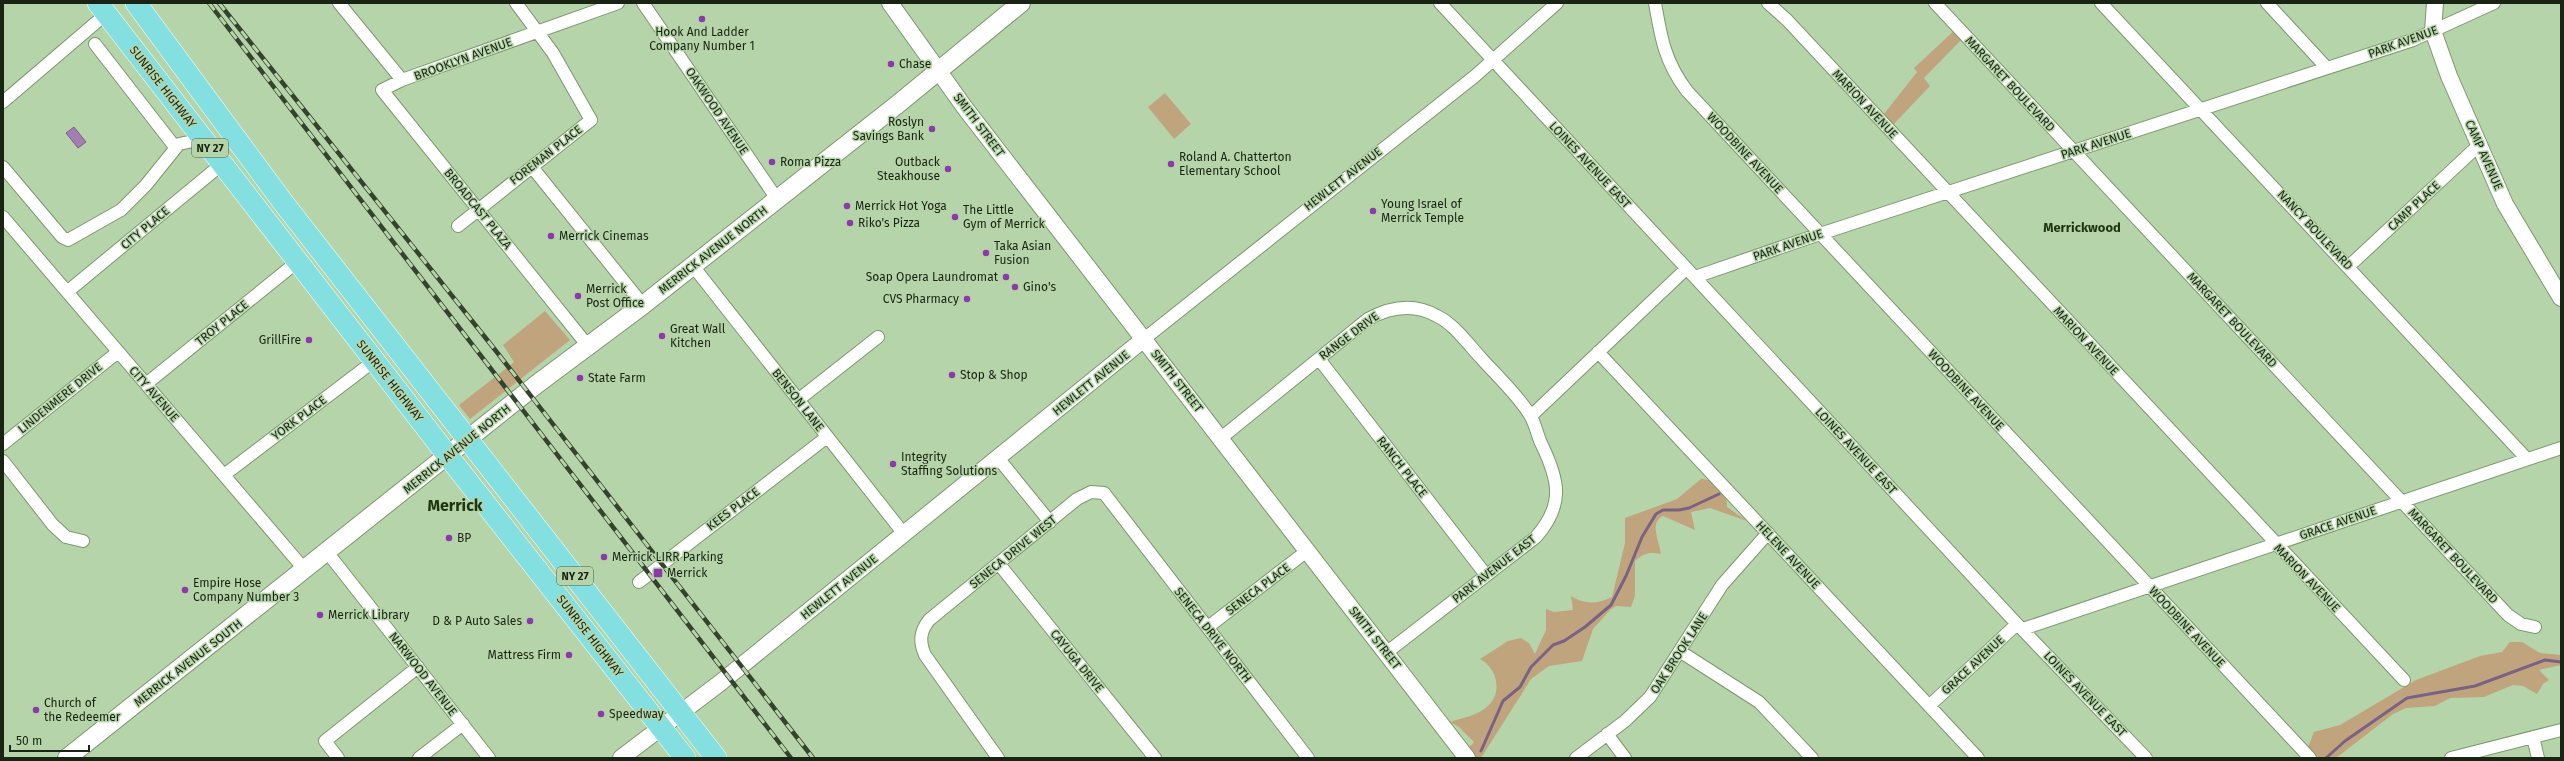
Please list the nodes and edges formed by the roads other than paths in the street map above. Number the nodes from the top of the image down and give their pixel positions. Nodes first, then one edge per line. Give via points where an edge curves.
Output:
1 (136, 3) edge
2 (339, 3) edge
3 (516, 3) edge
4 (618, 3) edge
5 (643, 3) edge
6 (890, 3) edge
7 (1021, 3) edge
8 (1440, 3) edge
9 (1557, 3) edge
10 (1655, 3) edge
11 (1768, 3) edge
12 (1935, 3) edge
13 (2101, 3) edge
14 (2267, 3) edge
15 (2435, 3) edge
16 (2494, 3) edge
17 (102, 8) edge
18 (2433, 31) junction
19 (538, 32) junction
20 (95, 44) dead end
21 (1493, 61) junction
22 (2327, 68) junction
23 (939, 70) junction
24 (402, 80) junction
25 (3, 102) edge
26 (2202, 110) junction
27 (203, 139) junction
28 (2479, 145) junction
29 (175, 147) junction
30 (2075, 151) junction
31 (222, 164) junction
32 (3, 167) edge
33 (532, 167) junction
34 (1947, 192) junction
35 (777, 199) junction
36 (478, 209) junction
37 (3, 217) edge
38 (458, 226) dead end
39 (1820, 234) junction
40 (297, 262) junction
41 (693, 266) junction
42 (2348, 267) junction
43 (1690, 273) junction
44 (67, 292) junction
45 (2561, 298) edge
46 (643, 305) junction
47 (878, 337) dead end
48 (1144, 339) junction
49 (588, 346) junction
50 (118, 352) junction
51 (1598, 352) junction
52 (1319, 359) junction
53 (374, 360) junction
54 (146, 384) junction
55 (798, 400) junction
56 (1531, 416) junction
57 (827, 437) junction
58 (1221, 438) junction
59 (468, 440) junction
60 (3, 444) edge
61 (2561, 448) edge
62 (448, 456) junction
63 (998, 458) junction
64 (2527, 459) junction
65 (3, 461) edge
66 (224, 475) junction
67 (2402, 501) junction
68 (1118, 511) joint
69 (1050, 522) junction
70 (1768, 533) junction
71 (904, 534) junction
72 (83, 541) dead end
73 (2275, 544) junction
74 (1307, 551) junction
75 (327, 552) junction
76 (999, 564) junction
77 (306, 570) junction
78 (1486, 575) junction
79 (639, 582) dead end
80 (2149, 586) junction
81 (2535, 626) dead end
82 (1208, 627) junction
83 (2020, 627) junction
84 (1682, 652) junction
85 (1386, 653) junction
86 (418, 667) junction
87 (2404, 680) dead end
88 (1929, 706) junction
89 (682, 713) junction
90 (463, 724) junction
91 (662, 727) junction
92 (2561, 730) edge
93 (1607, 734) junction
94 (2533, 737) junction
95 (68, 758) edge
96 (338, 758) edge
97 (420, 758) edge
98 (489, 758) edge
99 (621, 758) edge
100 (685, 758) edge
101 (716, 758) edge
102 (998, 758) edge
103 (1155, 758) edge
104 (1308, 758) edge
105 (1467, 758) edge
106 (1576, 758) edge
107 (1625, 758) edge
108 (1812, 758) edge
109 (1978, 758) edge
110 (2146, 758) edge
111 (2310, 758) edge
112 (2451, 758) edge
113 (2538, 758) edge

1 - 59 highway, SUNRISE HIGHWAY / NY 27 via 282,201
2 - 24 street, BROOKLYN AVENUE
3 - 19 street
4 - 19 street, BROOKLYN AVENUE
5 - 35 street, OAKWOOD AVENUE
6 - 23 street, SMITH STREET
7 - 23 main road, MERRICK AVENUE NORTH
8 - 21 street, LOINES AVENUE EAST
9 - 21 street, HEWLETT AVENUE
10 - 39 street, WOODBINE AVENUE via 1663,48 1676,77
11 - 34 street, MARION AVENUE
12 - 30 street, MARGARET BOULEVARD
13 - 26 street, NANCY BOULEVARD
14 - 22 street
15 - 18 street, CAMP AVENUE
16 - 18 street, PARK AVENUE
17 - 25 street
17 - 27 highway, SUNRISE HIGHWAY / NY 27
18 - 22 street, PARK AVENUE
18 - 28 street, CAMP AVENUE via 2449,76
19 - 24 street, BROOKLYN AVENUE
19 - 33 street, FOREMAN PLACE via 591,120
20 - 29 street
21 - 43 street, LOINES AVENUE EAST
21 - 48 street, HEWLETT AVENUE
22 - 26 street, PARK AVENUE
23 - 35 main road, MERRICK AVENUE NORTH
23 - 48 street, SMITH STREET
24 - 36 street, BROADCAST PLAZA via 382,90
26 - 30 street, PARK AVENUE
26 - 42 street, NANCY BOULEVARD
27 - 29 street
27 - 31 highway, SUNRISE HIGHWAY / NY 27
28 - 42 street, CAMP PLACE
28 - 45 street, CAMP AVENUE via 2505,204
29 - 32 street via 146,185 121,210 68,240 62,237
30 - 34 street, PARK AVENUE
30 - 67 street, MARGARET BOULEVARD
31 - 40 highway, SUNRISE HIGHWAY / NY 27
31 - 44 street, CITY PLACE
33 - 36 street, FOREMAN PLACE
33 - 46 street
34 - 39 street, PARK AVENUE
34 - 73 street, MARION AVENUE
35 - 41 main road, MERRICK AVENUE NORTH
36 - 38 street, FOREMAN PLACE
36 - 49 street, BROADCAST PLAZA
37 - 44 street, CITY AVENUE
39 - 43 street, PARK AVENUE
39 - 80 street, WOODBINE AVENUE
40 - 53 highway, SUNRISE HIGHWAY / NY 27
40 - 54 street, TROY PLACE
41 - 46 main road, MERRICK AVENUE NORTH
41 - 55 street, BENSON LANE
42 - 64 street, NANCY BOULEVARD
43 - 51 street, PARK AVENUE
43 - 83 street, LOINES AVENUE EAST
44 - 50 street, CITY AVENUE
46 - 49 main road, MERRICK AVENUE NORTH
47 - 55 street
48 - 58 street, SMITH STREET
48 - 63 street, HEWLETT AVENUE
49 - 59 main road, MERRICK AVENUE NORTH
50 - 54 street, CITY AVENUE
50 - 60 street, LINDENMERE DRIVE
51 - 56 street, PARK AVENUE
51 - 70 street, HELENE AVENUE
52 - 56 street, RANGE DRIVE via 1368,319 1384,310 1401,307 1419,309 1438,316 1453,329 1509,388
52 - 58 street, RANGE DRIVE
52 - 78 street, RANCH PLACE
53 - 62 highway, SUNRISE HIGHWAY / NY 27
53 - 66 street, YORK PLACE
54 - 66 street, CITY AVENUE
55 - 57 street, BENSON LANE
56 - 78 street, PARK AVENUE EAST via 1557,483 1553,511 1536,537
57 - 71 street, BENSON LANE
57 - 79 street, KEES PLACE
58 - 74 street, SMITH STREET
59 - 62 main road, MERRICK AVENUE NORTH
59 - 89 highway, SUNRISE HIGHWAY / NY 27
61 - 64 street, GRACE AVENUE
62 - 75 main road, MERRICK AVENUE NORTH
62 - 91 highway, SUNRISE HIGHWAY / NY 27
63 - 69 street
63 - 71 street, HEWLETT AVENUE
64 - 67 street, GRACE AVENUE
65 - 72 street via 53,525 66,537
66 - 77 street, CITY AVENUE
67 - 73 street, GRACE AVENUE
67 - 81 street, MARGARET BOULEVARD via 2508,615 2521,624
68 - 69 street, SENECA DRIVE WEST via 1104,493 1092,492 1077,499
68 - 82 street, SENECA DRIVE NORTH
69 - 76 street, SENECA DRIVE WEST
70 - 84 street, OAK BROOK LANE via 1722,585
70 - 88 street, HELENE AVENUE
71 - 89 street, HEWLETT AVENUE
73 - 80 street, GRACE AVENUE
73 - 87 street, MARION AVENUE
74 - 82 street, SENECA PLACE
74 - 85 street, SMITH STREET
75 - 77 main road, MERRICK AVENUE SOUTH
75 - 86 street, NARWOOD AVENUE
76 - 102 street, SENECA DRIVE WEST via 929,620 921,631 921,645 925,655
76 - 103 street, CAYUGA DRIVE
77 - 95 main road, MERRICK AVENUE SOUTH
78 - 85 street, PARK AVENUE EAST
80 - 83 street, GRACE AVENUE
80 - 111 street, WOODBINE AVENUE
82 - 104 street, SENECA DRIVE NORTH
83 - 88 street, GRACE AVENUE
83 - 110 street, LOINES AVENUE EAST
84 - 93 street, OAK BROOK LANE via 1650,697
84 - 108 street via 1758,702
85 - 105 street, SMITH STREET
86 - 90 street, NARWOOD AVENUE
86 - 96 street via 324,741
88 - 109 street, HELENE AVENUE
89 - 91 street, HEWLETT AVENUE
89 - 101 highway, SUNRISE HIGHWAY / NY 27
90 - 97 street
90 - 98 street, NARWOOD AVENUE
91 - 99 street, HEWLETT AVENUE
91 - 100 highway, SUNRISE HIGHWAY / NY 27
92 - 94 street
93 - 106 street, OAK BROOK LANE
93 - 107 street
94 - 112 street
94 - 113 street

